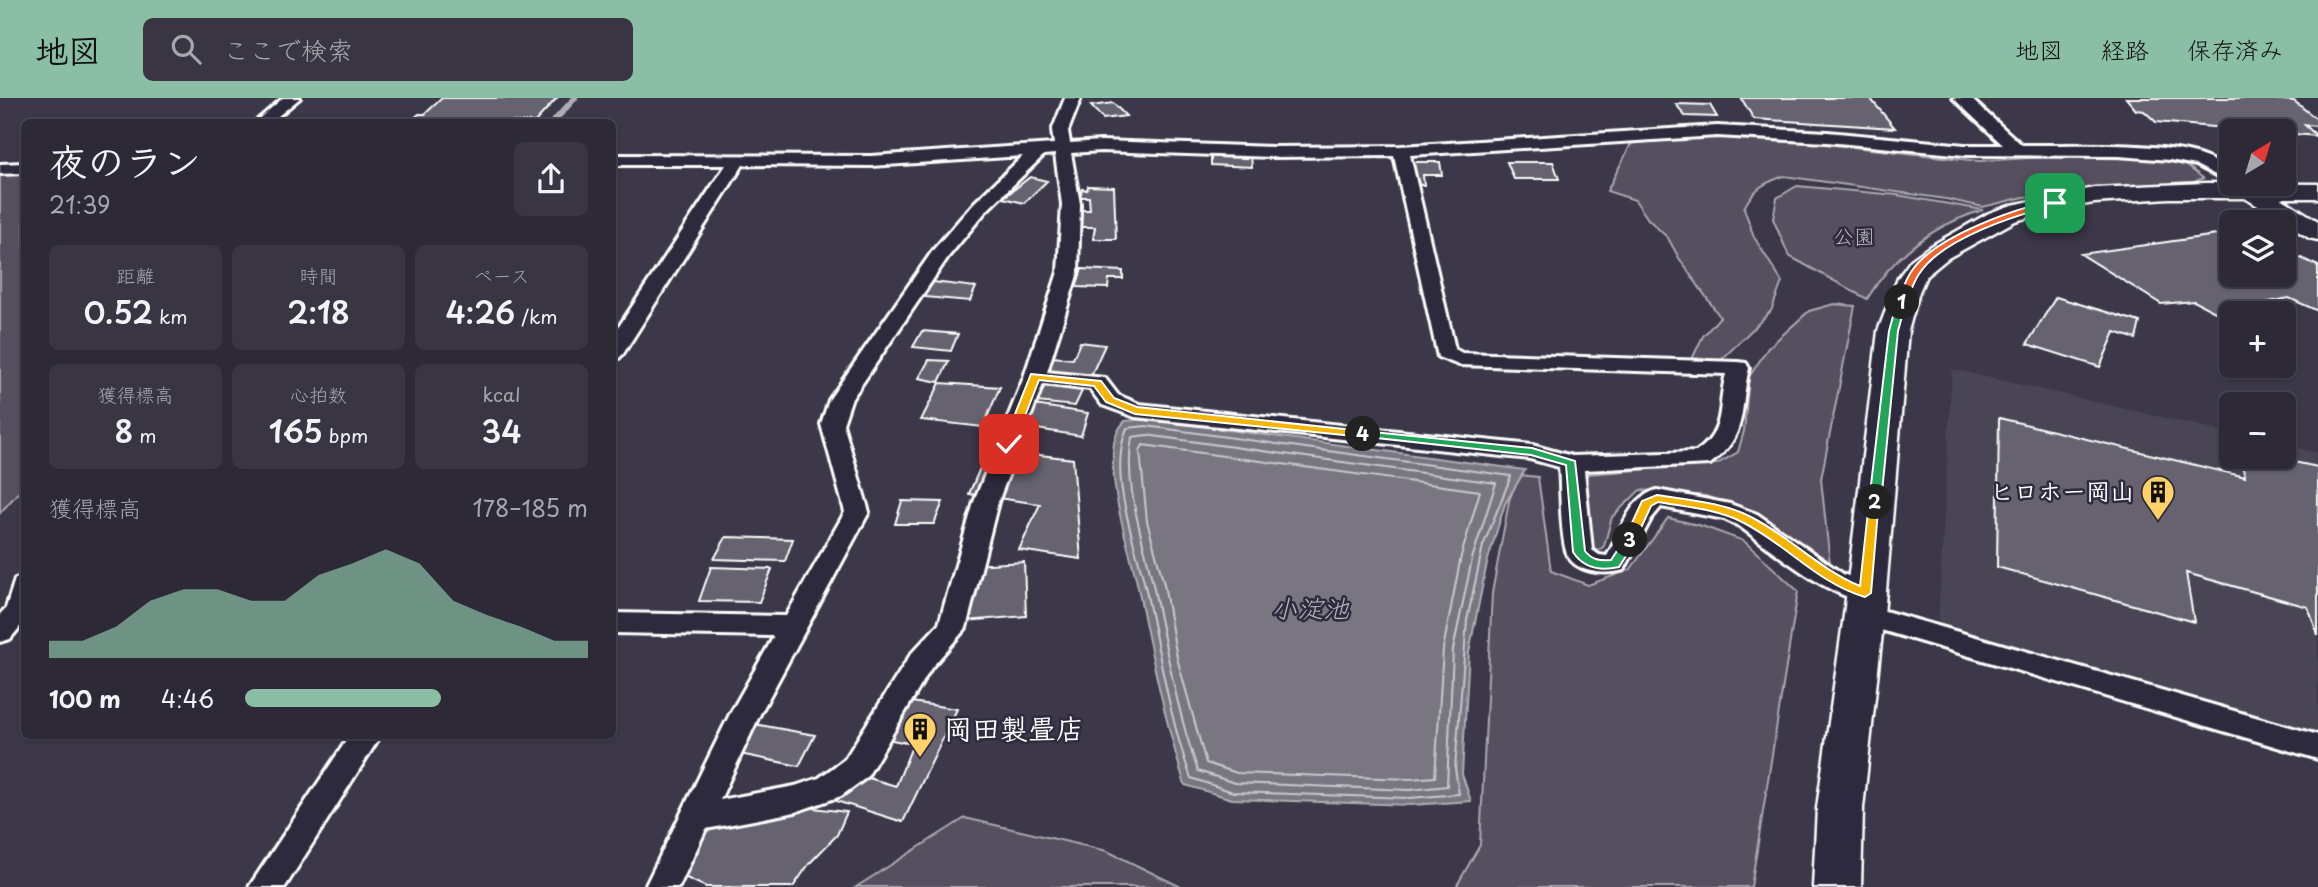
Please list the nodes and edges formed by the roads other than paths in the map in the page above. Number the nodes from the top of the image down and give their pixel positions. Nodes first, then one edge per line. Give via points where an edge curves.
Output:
1 (292, 98) edge
2 (1073, 98) edge
3 (1961, 98) edge
4 (266, 119) edge
5 (1051, 148) junction
6 (2017, 150) junction
7 (1401, 151) junction
8 (616, 160) edge
9 (737, 162) junction
10 (21, 168) edge
11 (0, 169) edge
12 (2219, 171) edge
13 (2219, 187) edge
14 (2296, 189) edge
15 (2318, 191) edge
16 (2260, 196) edge
17 (2318, 232) edge
18 (616, 349) edge
19 (1035, 377) junction
20 (1571, 463) junction
21 (1864, 604) junction
22 (21, 605) edge
23 (616, 623) edge
24 (795, 626) junction
25 (0, 632) edge
26 (363, 739) edge
27 (2318, 747) edge
28 (693, 818) junction
29 (266, 887) edge
30 (662, 887) edge
31 (1837, 887) edge

1 - 4 street
2 - 5 street
3 - 6 street
5 - 7 street
5 - 9 street via 871,161
5 - 19 street via 1068,173 1068,272
5 - 24 street via 980,207 941,253 840,400 832,424 857,512
6 - 7 street via 1717,131
6 - 12 street via 2170,155 2201,161
7 - 20 street via 1445,353 1459,359 1738,368 1729,429 1720,449 1702,459
8 - 9 street
9 - 18 street
10 - 11 street
13 - 21 street via 2120,193 2019,211 1942,249 1916,271 1893,331
14 - 15 street
16 - 17 street
19 - 20 street via 1097,383 1110,400 1135,410 1532,452
19 - 28 street via 986,502 953,628 921,661 856,768 830,787 795,799
20 - 21 street via 1579,552 1585,560 1615,564 1646,504 1657,498 1730,512 1748,520
21 - 27 street
21 - 31 street via 1840,808
22 - 25 street
23 - 24 street
24 - 28 street
26 - 29 street
28 - 30 street

